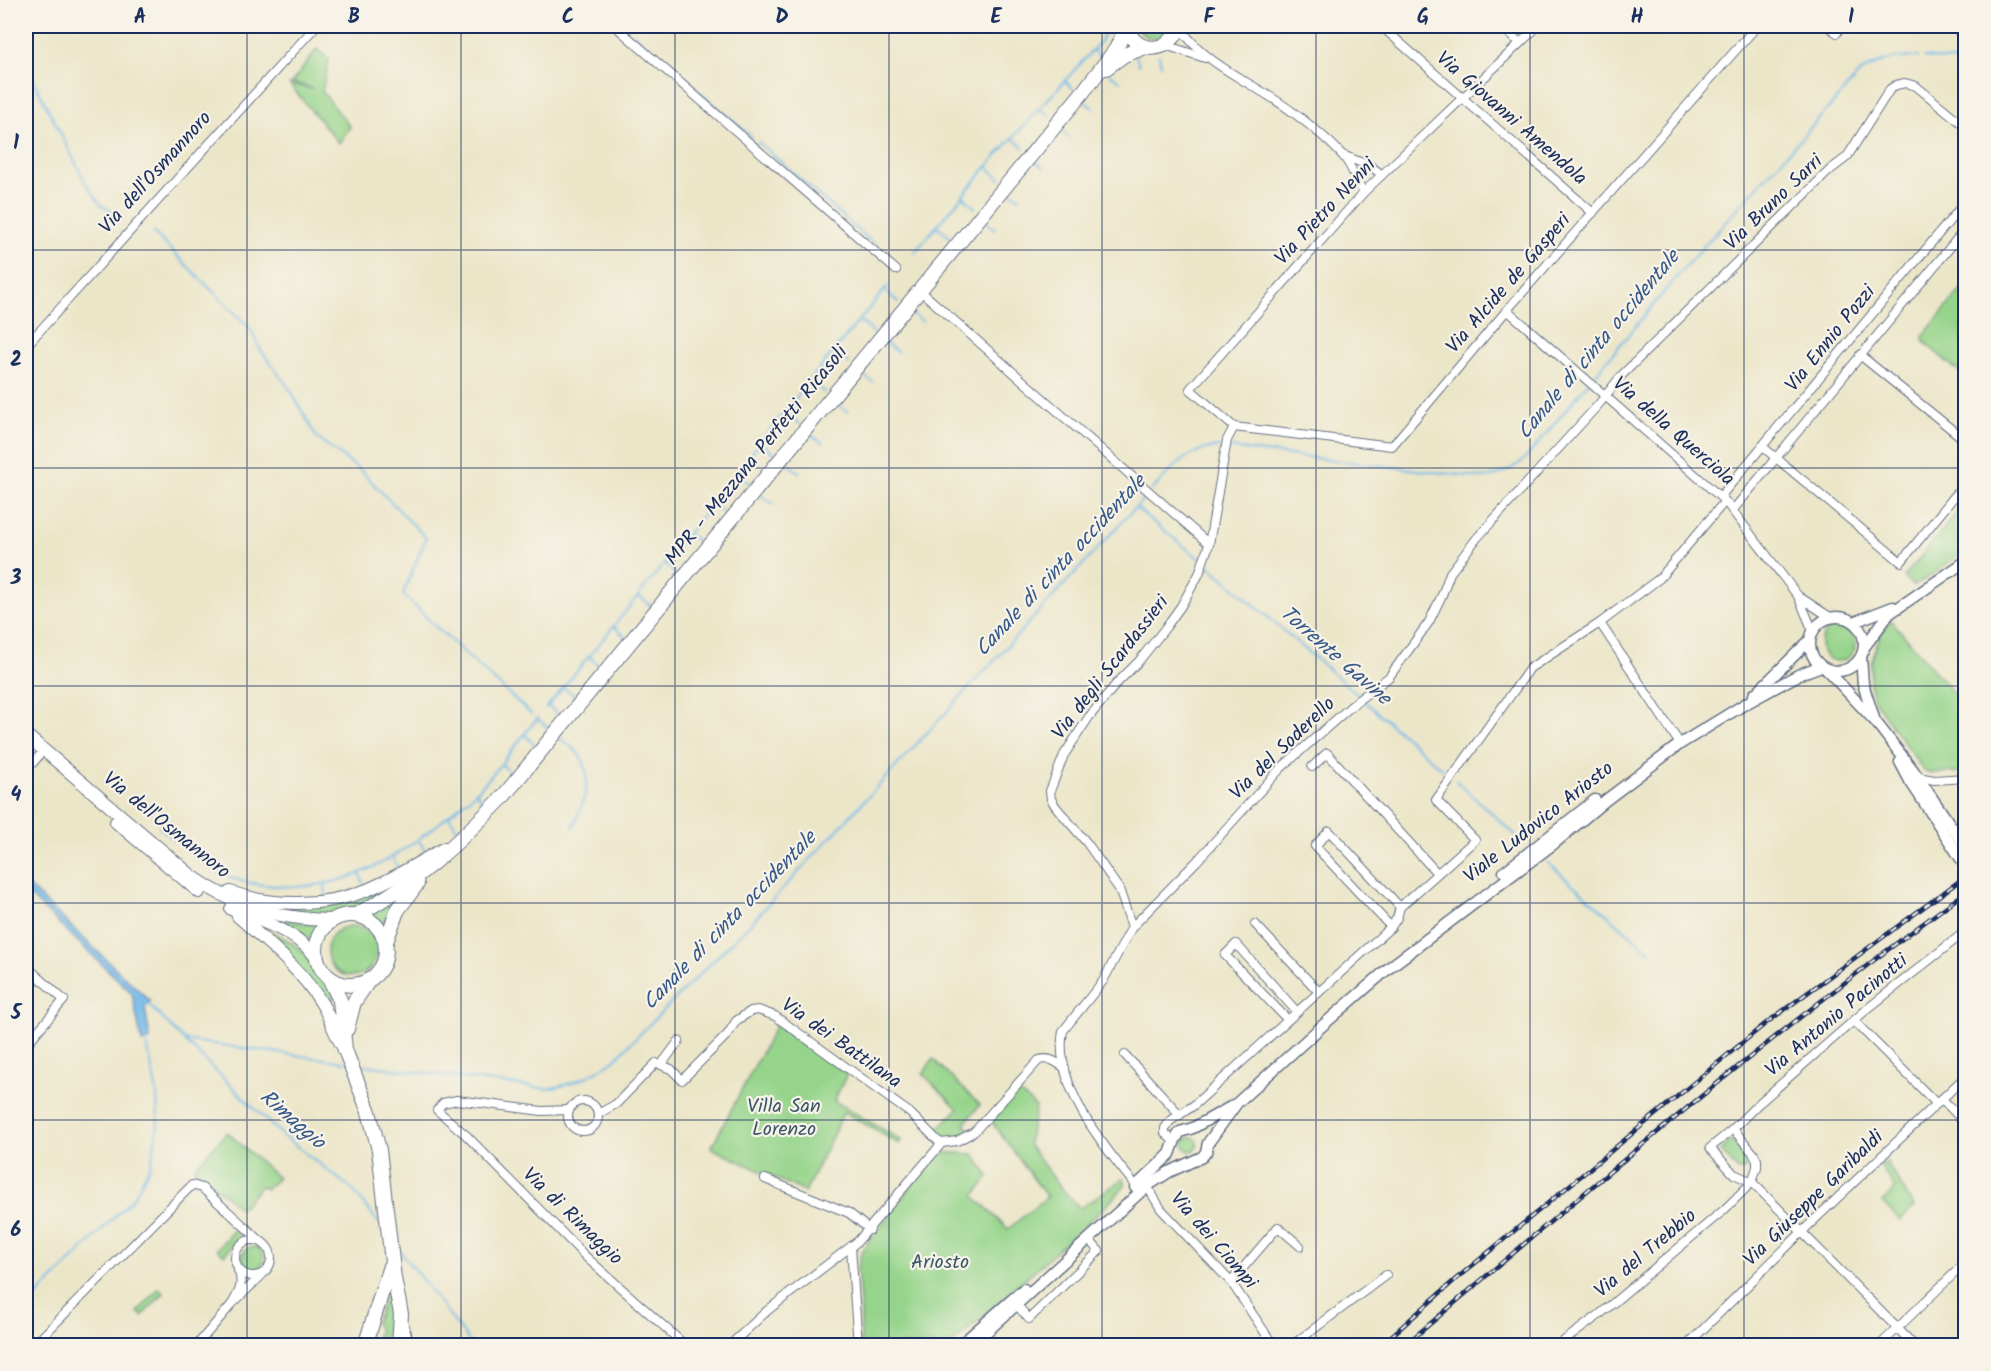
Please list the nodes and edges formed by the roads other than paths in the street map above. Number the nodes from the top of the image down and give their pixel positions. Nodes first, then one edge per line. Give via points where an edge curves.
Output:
1 (316, 26) edge
2 (615, 26) edge
3 (1180, 26) edge
4 (1381, 26) edge
5 (1501, 26) edge
6 (1538, 26) edge
7 (1757, 26) edge
8 (1827, 26) edge
9 (1952, 26) edge
10 (1126, 27) edge
11 (1965, 28) edge
12 (1837, 33) dead end
13 (1520, 43) junction
14 (1165, 45) junction
15 (1146, 47) junction
16 (1211, 60) junction
17 (1095, 77) junction
18 (1462, 98) junction
19 (1965, 127) edge
20 (1342, 155) junction
21 (1382, 174) junction
22 (1364, 192) junction
23 (1965, 201) edge
24 (1593, 213) junction
25 (1965, 228) edge
26 (896, 270) dead end
27 (918, 297) junction
28 (1508, 310) junction
29 (26, 346) edge
30 (1860, 355) junction
31 (1606, 396) junction
32 (1234, 427) junction
33 (1965, 441) edge
34 (1763, 447) junction
35 (1776, 457) junction
36 (1965, 482) edge
37 (1723, 499) junction
38 (1733, 510) junction
39 (1209, 544) junction
40 (1965, 561) edge
41 (1798, 596) junction
42 (1905, 602) junction
43 (1830, 617) junction
44 (1854, 622) junction
45 (1600, 623) junction
46 (1812, 636) junction
47 (1865, 646) junction
48 (1862, 657) junction
49 (1824, 668) junction
50 (1745, 704) junction
51 (1875, 721) junction
52 (26, 735) edge
53 (1891, 743) junction
54 (1680, 744) junction
55 (26, 746) edge
56 (38, 757) junction
57 (1312, 767) dead end
58 (26, 771) edge
59 (1917, 777) junction
60 (1965, 778) edge
61 (1951, 779) junction
62 (1922, 791) junction
63 (454, 844) junction
64 (1965, 848) edge
65 (168, 853) junction
66 (444, 854) junction
67 (1963, 862) dead end
68 (1437, 873) junction
69 (1400, 907) junction
70 (228, 908) junction
71 (356, 915) junction
72 (333, 920) junction
73 (1255, 924) dead end
74 (1132, 927) junction
75 (1391, 927) junction
76 (1965, 931) edge
77 (386, 942) junction
78 (317, 958) junction
79 (26, 966) edge
80 (329, 978) junction
81 (367, 982) junction
82 (1319, 992) junction
83 (1297, 1012) junction
84 (1288, 1020) junction
85 (1854, 1021) junction
86 (679, 1041) dead end
87 (26, 1045) edge
88 (345, 1052) junction
89 (1125, 1055) dead end
90 (656, 1063) dead end
91 (1065, 1068) junction
92 (1965, 1076) edge
93 (1940, 1102) junction
94 (1237, 1103) junction
95 (569, 1110) junction
96 (598, 1114) junction
97 (1180, 1115) junction
98 (1965, 1124) edge
99 (1193, 1128) junction
100 (1733, 1129) junction
101 (1174, 1142) junction
102 (942, 1143) junction
103 (1208, 1143) junction
104 (1192, 1161) junction
105 (765, 1179) dead end
106 (1752, 1182) junction
107 (1139, 1184) junction
108 (870, 1230) junction
109 (1803, 1231) junction
110 (1088, 1239) junction
111 (265, 1245) junction
112 (1300, 1246) dead end
113 (851, 1247) junction
114 (391, 1253) junction
115 (1965, 1262) edge
116 (238, 1269) junction
117 (266, 1271) junction
118 (1386, 1275) dead end
119 (394, 1278) junction
120 (1231, 1282) junction
121 (1023, 1289) junction
122 (231, 1305) junction
123 (1017, 1305) junction
124 (401, 1314) junction
125 (1898, 1328) junction
126 (1558, 1345) edge
127 (33, 1346) edge
128 (196, 1346) edge
129 (365, 1346) edge
130 (387, 1346) edge
131 (399, 1346) edge
132 (409, 1346) edge
133 (686, 1346) edge
134 (729, 1346) edge
135 (858, 1346) edge
136 (959, 1346) edge
137 (971, 1346) edge
138 (1274, 1346) edge
139 (1291, 1346) edge
140 (1686, 1346) edge
141 (1879, 1346) edge
142 (1915, 1346) edge

1 - 29 street, Via dell'Osmannoro
2 - 26 street
3 - 14 main road via 1172,41
3 - 16 street via 1190,42
4 - 18 street, Via Giovanni Amendola
5 - 13 street
6 - 13 street, Via Pietro Nenni
7 - 24 street, Via Alcide de Gasperi
8 - 12 street
9 - 11 street via 1957,30
10 - 15 main road via 1134,40
10 - 17 main road, MPR - Mezzana Perfetti Ricasoli via 1116,49
13 - 18 street, Via Pietro Nenni
14 - 15 main road, MPR - Mezzana Perfetti Ricasoli
14 - 16 street
15 - 17 main road, MPR - Mezzana Perfetti Ricasoli via 1124,55
16 - 20 street via 1295,114
17 - 27 main road, MPR - Mezzana Perfetti Ricasoli via 929,277
18 - 21 street, Via Pietro Nenni
18 - 24 street, Via Giovanni Amendola
19 - 31 street, Via Bruno Sarri via 1916,86 1905,83 1890,89 1847,157 1664,334
20 - 21 street
20 - 22 street
21 - 22 street, Via Pietro Nenni
22 - 32 street, Via Pietro Nenni via 1190,388
23 - 34 street, Via Ennio Pozzi
24 - 28 street, Via Alcide de Gasperi
25 - 30 street, Via Ennio Pozzi
27 - 39 street
27 - 63 main road, MPR - Mezzana Perfetti Ricasoli via 502,798
28 - 31 street, Via della Querciola
28 - 32 street, Via Alcide de Gasperi via 1392,446
30 - 33 street
30 - 35 street, Via Ennio Pozzi
31 - 37 street, Via della Querciola
31 - 74 street, Via del Soderello via 1477,538 1450,573 1429,621 1389,676 1280,769
32 - 39 street, Via degli Scardassieri via 1224,454
34 - 35 street
34 - 37 street, Via Ennio Pozzi
35 - 36 street via 1901,562
35 - 38 street, Via Ennio Pozzi
37 - 38 street, Via della Querciola
37 - 45 street, Via Ennio Pozzi via 1660,578
38 - 41 street, Via della Querciola
39 - 74 street, Via degli Scardassieri via 1199,574 1181,606 1139,662 1089,717 1064,755 1050,791 1056,807 1119,890
40 - 42 street
41 - 43 street, Via della Querciola
41 - 46 street, Via della Querciola
42 - 44 street
42 - 47 street via 1889,614
43 - 44 street, Via della Querciola
43 - 46 street via 1817,625
44 - 47 street via 1862,632
45 - 54 street
45 - 68 street, Via Ennio Pozzi via 1530,668 1446,783 1436,800 1476,840
46 - 49 street, Via della Querciola via 1812,655
46 - 50 street, Viale Ludovico Ariosto
47 - 48 street, Via della Querciola
48 - 49 street via 1842,671
48 - 51 street, Via della Querciola via 1863,684
49 - 50 street, Viale Ludovico Ariosto via 1800,674
49 - 51 street, Via della Querciola
50 - 54 street, Viale Ludovico Ariosto
51 - 53 street, Via della Querciola
52 - 65 main road, Via dell'Osmannoro
53 - 59 street, Via della Querciola
53 - 62 street, Via della Querciola
54 - 94 street, Viale Ludovico Ariosto via 1627,776 1551,834 1349,1002
55 - 56 main road, Via dell'Osmannoro
56 - 58 street
56 - 70 main road, Via dell'Osmannoro via 179,876
57 - 68 street via 1327,753
59 - 61 street
59 - 62 street, Via della Querciola
60 - 61 street
61 - 62 street
62 - 64 street, Via della Querciola
62 - 67 street, Via della Querciola
63 - 65 main road via 374,887 336,899 287,903 236,894 209,882
63 - 66 main road, MPR - Mezzana Perfetti Ricasoli
65 - 72 main road, Via dell'Osmannoro via 202,883 232,901 286,918
66 - 71 main road, MPR - Mezzana Perfetti Ricasoli via 400,890
66 - 77 main road, MPR - Mezzana Perfetti Ricasoli via 402,904
68 - 69 street
69 - 75 street
69 - 75 street via 1329,831 1315,846
70 - 78 main road, Via dell'Osmannoro via 288,932
70 - 88 main road via 287,960 309,986
71 - 72 main road, Via dell'Osmannoro
71 - 77 main road via 378,926
72 - 78 main road via 318,940
73 - 82 street
74 - 91 street via 1103,981 1064,1031 1061,1042
75 - 82 street
76 - 85 street, Via Antonio Pacinotti
77 - 81 main road, Via dell'Osmannoro via 383,966
78 - 80 main road, Via dell'Osmannoro
79 - 87 street via 64,1000
80 - 81 main road via 350,986
80 - 88 main road, Via dell'Osmannoro via 340,1000
81 - 88 main road, Via dell'Osmannoro via 349,1016
82 - 83 street
83 - 84 street
83 - 84 street via 1236,944 1225,955
84 - 97 street
85 - 93 street
85 - 100 street, Via Antonio Pacinotti
86 - 102 street, Via dei Battilana via 661,1065 682,1080 736,1021 751,1011 763,1011 910,1113
88 - 114 main road, Via dell'Osmannoro via 369,1112 379,1150
89 - 97 street
90 - 96 street via 616,1104
91 - 102 street via 1053,1059 1039,1060 974,1132
91 - 107 street, Via dei Ciompi via 1084,1116 1112,1156
92 - 93 street, Via Giuseppe Garibaldi
93 - 98 street
93 - 109 street, Via Giuseppe Garibaldi
94 - 99 street, Viale Ludovico Ariosto
94 - 103 street, Viale Ludovico Ariosto
95 - 96 street via 585,1101 594,1105
95 - 96 street via 569,1120 579,1130 593,1127
95 - 133 street, Via di Rimaggio via 542,1111 458,1100 443,1103 436,1110 467,1136 586,1257
97 - 101 street via 1165,1128
99 - 101 street, Viale Ludovico Ariosto via 1182,1130
99 - 103 street via 1204,1134
100 - 106 street via 1757,1160
100 - 106 street, Via Antonio Pacinotti via 1710,1148 1734,1174
101 - 104 street via 1177,1154
101 - 107 street, Viale Ludovico Ariosto via 1162,1164
102 - 108 street
103 - 104 street, Viale Ludovico Ariosto via 1202,1157
104 - 107 street, Viale Ludovico Ariosto
105 - 108 street via 849,1213
106 - 109 street
106 - 126 street, Via del Trebbio via 1709,1223
107 - 110 street, Viale Ludovico Ariosto
107 - 120 street, Via dei Ciompi
107 - 121 street, Viale Ludovico Ariosto
108 - 113 street
109 - 125 street
109 - 140 street, Via Giuseppe Garibaldi
110 - 123 street, Viale Ludovico Ariosto
110 - 123 street via 1099,1251 1029,1319
111 - 116 street via 253,1240 242,1244 235,1256
111 - 117 street via 270,1256
111 - 127 street via 202,1188 192,1185
112 - 120 street via 1280,1228 1275,1229
113 - 134 street via 768,1310
113 - 135 street
114 - 119 main road, Via dell'Osmannoro
114 - 129 main road via 384,1291
115 - 125 street
116 - 117 street via 254,1276
116 - 122 street via 241,1287
117 - 122 street
118 - 139 street
119 - 124 main road, Via dell'Osmannoro
119 - 130 main road, Via dell'Osmannoro via 395,1314
120 - 138 street, Via dei Ciompi
121 - 123 street, Viale Ludovico Ariosto via 1016,1299
121 - 136 street, Viale Ludovico Ariosto
122 - 128 street
123 - 137 street, Viale Ludovico Ariosto
124 - 131 main road, Via dell'Osmannoro
124 - 132 street, Via dell'Osmannoro
125 - 141 street
125 - 142 street

